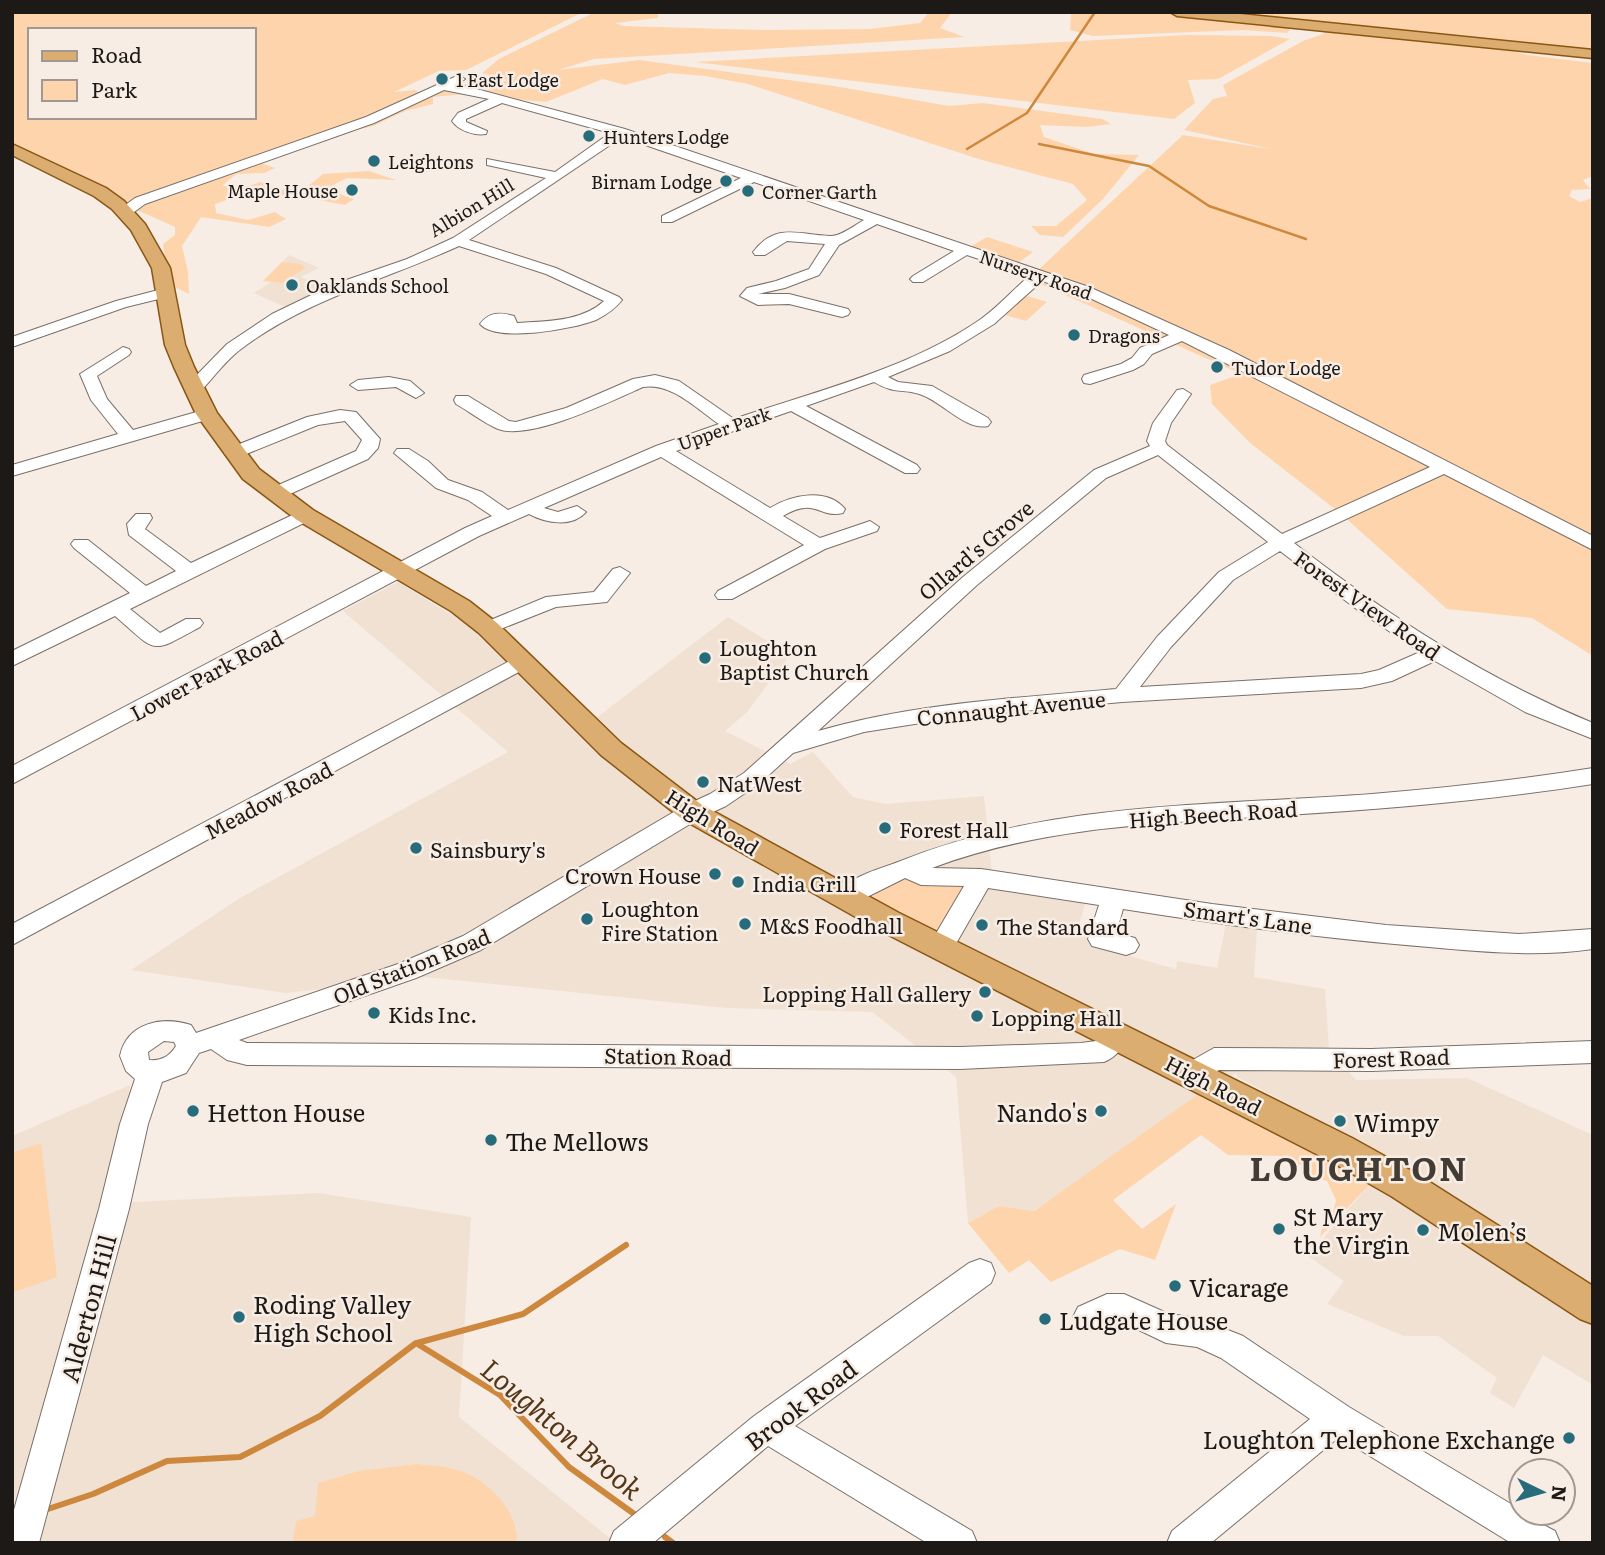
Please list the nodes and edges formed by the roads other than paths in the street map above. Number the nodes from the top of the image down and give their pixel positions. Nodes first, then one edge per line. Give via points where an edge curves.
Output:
1 (1177, 12) edge
2 (1593, 54) edge
3 (465, 76) dead end
4 (446, 87) junction
5 (501, 99) junction
6 (481, 131) dead end
7 (620, 132) junction
8 (12, 149) edge
9 (492, 162) dead end
10 (557, 177) junction
11 (752, 178) junction
12 (128, 206) junction
13 (667, 219) dead end
14 (875, 220) junction
15 (458, 241) junction
16 (834, 242) junction
17 (965, 250) junction
18 (760, 252) dead end
19 (1039, 275) junction
20 (918, 278) dead end
21 (166, 293) junction
22 (842, 312) dead end
23 (509, 325) dead end
24 (1184, 334) junction
25 (13, 340) edge
26 (123, 352) dead end
27 (875, 376) junction
28 (1090, 379) dead end
29 (194, 388) junction
30 (416, 393) dead end
31 (1182, 394) dead end
32 (462, 400) dead end
33 (792, 405) junction
34 (207, 414) junction
35 (344, 416) junction
36 (982, 422) dead end
37 (730, 424) junction
38 (129, 436) junction
39 (1160, 447) junction
40 (662, 450) junction
41 (233, 453) junction
42 (403, 453) dead end
43 (908, 464) dead end
44 (1443, 468) junction
45 (12, 471) edge
46 (274, 494) junction
47 (529, 507) junction
48 (836, 509) dead end
49 (577, 512) dead end
50 (305, 515) junction
51 (769, 517) junction
52 (143, 518) dead end
53 (507, 518) junction
54 (870, 527) dead end
55 (1281, 542) junction
56 (81, 544) dead end
57 (1593, 544) edge
58 (818, 545) junction
59 (399, 572) junction
60 (191, 573) junction
61 (620, 573) dead end
62 (145, 595) junction
63 (725, 595) dead end
64 (117, 608) junction
65 (193, 623) dead end
66 (488, 628) junction
67 (1436, 653) junction
68 (12, 659) edge
69 (523, 661) junction
70 (1122, 695) junction
71 (1593, 733) edge
72 (787, 747) junction
73 (12, 776) edge
74 (1593, 776) edge
75 (692, 813) junction
76 (907, 867) junction
77 (981, 878) junction
78 (847, 898) junction
79 (1114, 898) junction
80 (12, 936) edge
81 (1593, 939) edge
82 (1126, 945) dead end
83 (941, 947) junction
84 (1117, 1034) junction
85 (202, 1042) junction
86 (1593, 1052) edge
87 (151, 1073) junction
88 (1194, 1073) junction
89 (980, 1273) dead end
90 (1593, 1307) edge
91 (1089, 1318) dead end
92 (1232, 1347) joint
93 (1337, 1418) junction
94 (766, 1427) junction
95 (28, 1522) edge
96 (626, 1543) edge
97 (960, 1543) edge
98 (1184, 1543) edge
99 (1543, 1543) edge

1 - 2 main road
3 - 4 street
4 - 5 street, Nursery Road
4 - 12 street via 370,120
5 - 6 street via 457,121
5 - 7 street, Nursery Road
7 - 10 street, Albion Hill
7 - 11 street, Nursery Road
8 - 12 main road, High Road
9 - 10 street
10 - 15 street, Albion Hill
11 - 13 street
11 - 14 street, Nursery Road
12 - 21 main road, High Road via 162,268
14 - 16 street
14 - 17 street, Nursery Road
15 - 23 street via 551,271 614,300 594,313 552,326
15 - 29 street, Albion Hill via 337,288 278,317 233,347
16 - 18 street via 788,235 768,242
16 - 22 street via 814,272 785,292
17 - 19 street, Nursery Road
17 - 20 street
19 - 24 street, Nursery Road
19 - 27 street, Upper Park via 973,332
21 - 25 street via 121,303
21 - 29 main road, High Road via 175,345
24 - 28 street via 1146,351 1127,367
24 - 44 street, Nursery Road
26 - 38 street via 88,374 99,400
27 - 33 street, Upper Park
27 - 36 street via 894,387 926,390
29 - 34 main road, High Road
30 - 35 street via 410,386 389,382 356,383
31 - 39 street via 1162,423 1156,441
32 - 37 street via 504,425 516,427 572,412 655,380 673,385
33 - 37 street, Upper Park
33 - 43 street
34 - 38 street
34 - 41 main road, High Road
35 - 41 street via 313,421
35 - 46 street via 367,432 369,448
37 - 40 street, Upper Park
38 - 45 street
39 - 55 street, Forest View Road
39 - 72 street, Ollard's Grove via 1100,474 970,581
40 - 47 street, Upper Park
40 - 51 street
41 - 46 main road, High Road
42 - 53 street via 442,484 474,496
44 - 55 street, Connaught Avenue
44 - 57 street, Nursery Road
46 - 50 main road, High Road
47 - 49 street via 551,519
47 - 53 street, Upper Park
48 - 51 street via 807,498
50 - 59 main road, High Road
50 - 60 street
51 - 58 street
52 - 60 street via 136,531
53 - 59 street, Upper Park
54 - 58 street
55 - 67 street, Forest View Road via 1342,590
55 - 70 street, Connaught Avenue via 1226,576
56 - 62 street
58 - 63 street
59 - 66 main road, High Road via 460,606
59 - 73 street, Lower Park Road
60 - 62 street
61 - 66 street via 600,598 553,601
62 - 64 street
64 - 65 street via 158,642
64 - 68 street
66 - 69 main road, High Road
67 - 70 street via 1385,676 1361,681
67 - 71 street, Forest View Road via 1518,699
69 - 75 main road, High Road via 611,749
69 - 80 street, Meadow Road
70 - 72 street, Connaught Avenue via 945,712 863,725
72 - 75 street, Connaught Avenue via 752,778
74 - 76 street, High Beech Road via 1342,804 1068,824 935,854
75 - 78 main road, High Road
75 - 85 street, Old Station Road via 472,943
76 - 77 street, Smart's Lane via 921,876
76 - 78 street, High Beech Road via 867,883
77 - 79 street, Smart's Lane
77 - 83 street
78 - 83 main road, High Road
79 - 81 street, Smart's Lane via 1407,936 1536,942
79 - 82 street via 1101,939
83 - 84 main road, High Road
84 - 85 street, Station Road via 1104,1051 960,1058 247,1054
84 - 88 main road, High Road
85 - 87 street via 172,1068
85 - 87 street, Station Road via 173,1030 152,1033 136,1046 134,1063
86 - 88 street, Forest Road via 1214,1059
87 - 95 street, Alderton Hill
88 - 90 main road, High Road via 1404,1185
89 - 94 street, Brook Road
91 - 92 street via 1107,1308 1124,1308 1166,1328 1198,1333
92 - 93 street
93 - 98 street
93 - 99 street
94 - 96 street, Brook Road
94 - 97 street

